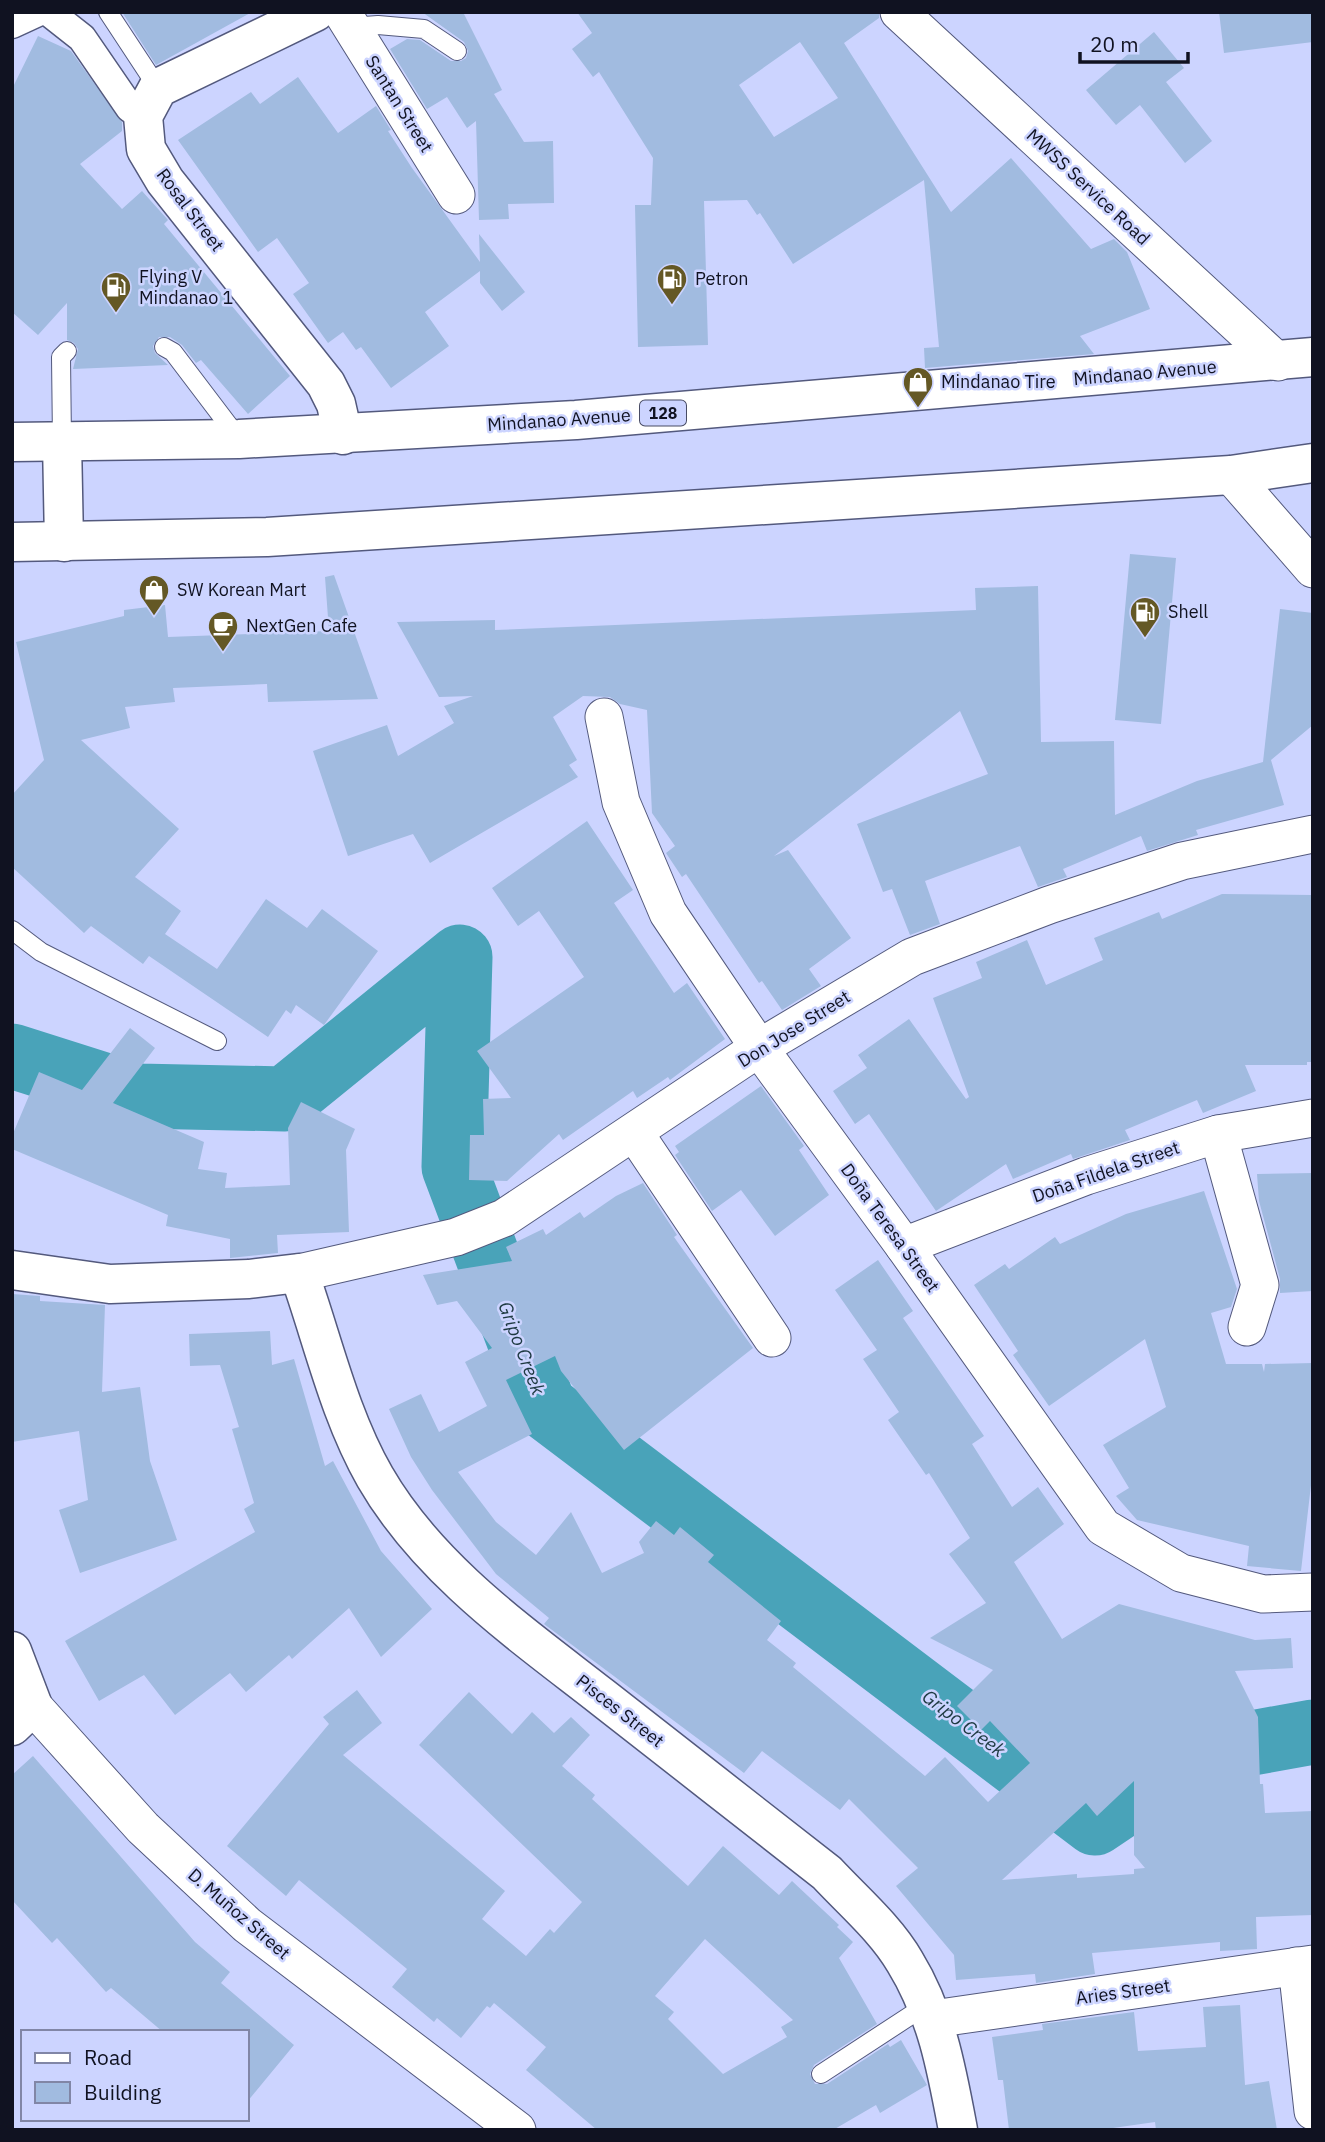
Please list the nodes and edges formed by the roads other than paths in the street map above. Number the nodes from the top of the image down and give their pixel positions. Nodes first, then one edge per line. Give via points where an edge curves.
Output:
1 (38, 12) edge
2 (49, 12) edge
3 (108, 12) edge
4 (315, 12) edge
5 (899, 12) edge
6 (346, 20) edge
7 (12, 24) edge
8 (457, 51) dead end
9 (150, 102) junction
10 (456, 195) dead end
11 (164, 347) dead end
12 (67, 351) dead end
13 (1295, 360) edge
14 (343, 435) junction
15 (239, 439) junction
16 (62, 441) junction
17 (12, 442) edge
18 (1313, 463) edge
19 (1231, 475) junction
20 (12, 542) edge
21 (64, 542) junction
22 (1313, 569) edge
23 (604, 717) dead end
24 (1313, 834) edge
25 (12, 930) edge
26 (217, 1041) dead end
27 (759, 1048) junction
28 (1313, 1118) edge
29 (634, 1132) junction
30 (1218, 1134) junction
31 (904, 1246) junction
32 (12, 1270) edge
33 (299, 1273) junction
34 (1247, 1327) dead end
35 (772, 1338) dead end
36 (1313, 1592) edge
37 (12, 1651) edge
38 (23, 1716) edge
39 (1305, 1965) edge
40 (930, 2012) junction
41 (821, 2074) dead end
42 (1313, 2111) edge
43 (517, 2130) edge
44 (958, 2130) edge

1 - 7 street
2 - 9 street via 82,38 130,108
3 - 9 lane
4 - 9 main road
5 - 13 street, MWSS Service Road
6 - 8 lane via 424,29
6 - 10 street, Santan Street
9 - 14 main road, Rosal Street via 146,149 165,181 313,365 336,404
11 - 15 lane via 173,352
12 - 16 lane via 61,357
13 - 14 main road, Mindanao Avenue / 128
14 - 15 main road, Mindanao Avenue / 128
15 - 16 main road, Mindanao Avenue / 128
16 - 17 main road, Mindanao Avenue / 128
16 - 21 main road
18 - 19 main road
19 - 21 main road via 267,537
19 - 22 street
20 - 21 main road
23 - 27 street, Doña Teresa Street via 621,802 668,913
24 - 27 street, Don Jose Street via 1182,861 912,957
25 - 26 lane via 41,952
27 - 29 street, Don Jose Street
27 - 31 street, Doña Teresa Street
28 - 30 street, Doña Fildela Street
29 - 33 street, Don Jose Street via 504,1218 469,1232
29 - 35 street
30 - 31 street, Doña Fildela Street via 1086,1176
30 - 34 street via 1260,1285
31 - 36 street, Doña Teresa Street via 1102,1527 1181,1573 1264,1594
32 - 33 main road via 110,1284
33 - 40 main road, Pisces Street via 353,1434 401,1516 445,1567 522,1635 827,1873 904,1959
37 - 38 main road, D. Muñoz Street
38 - 43 street, D. Muñoz Street via 247,1925
39 - 40 street, Aries Street
39 - 42 street
40 - 41 lane, Aries Street
40 - 44 main road, Pisces Street via 945,2057

